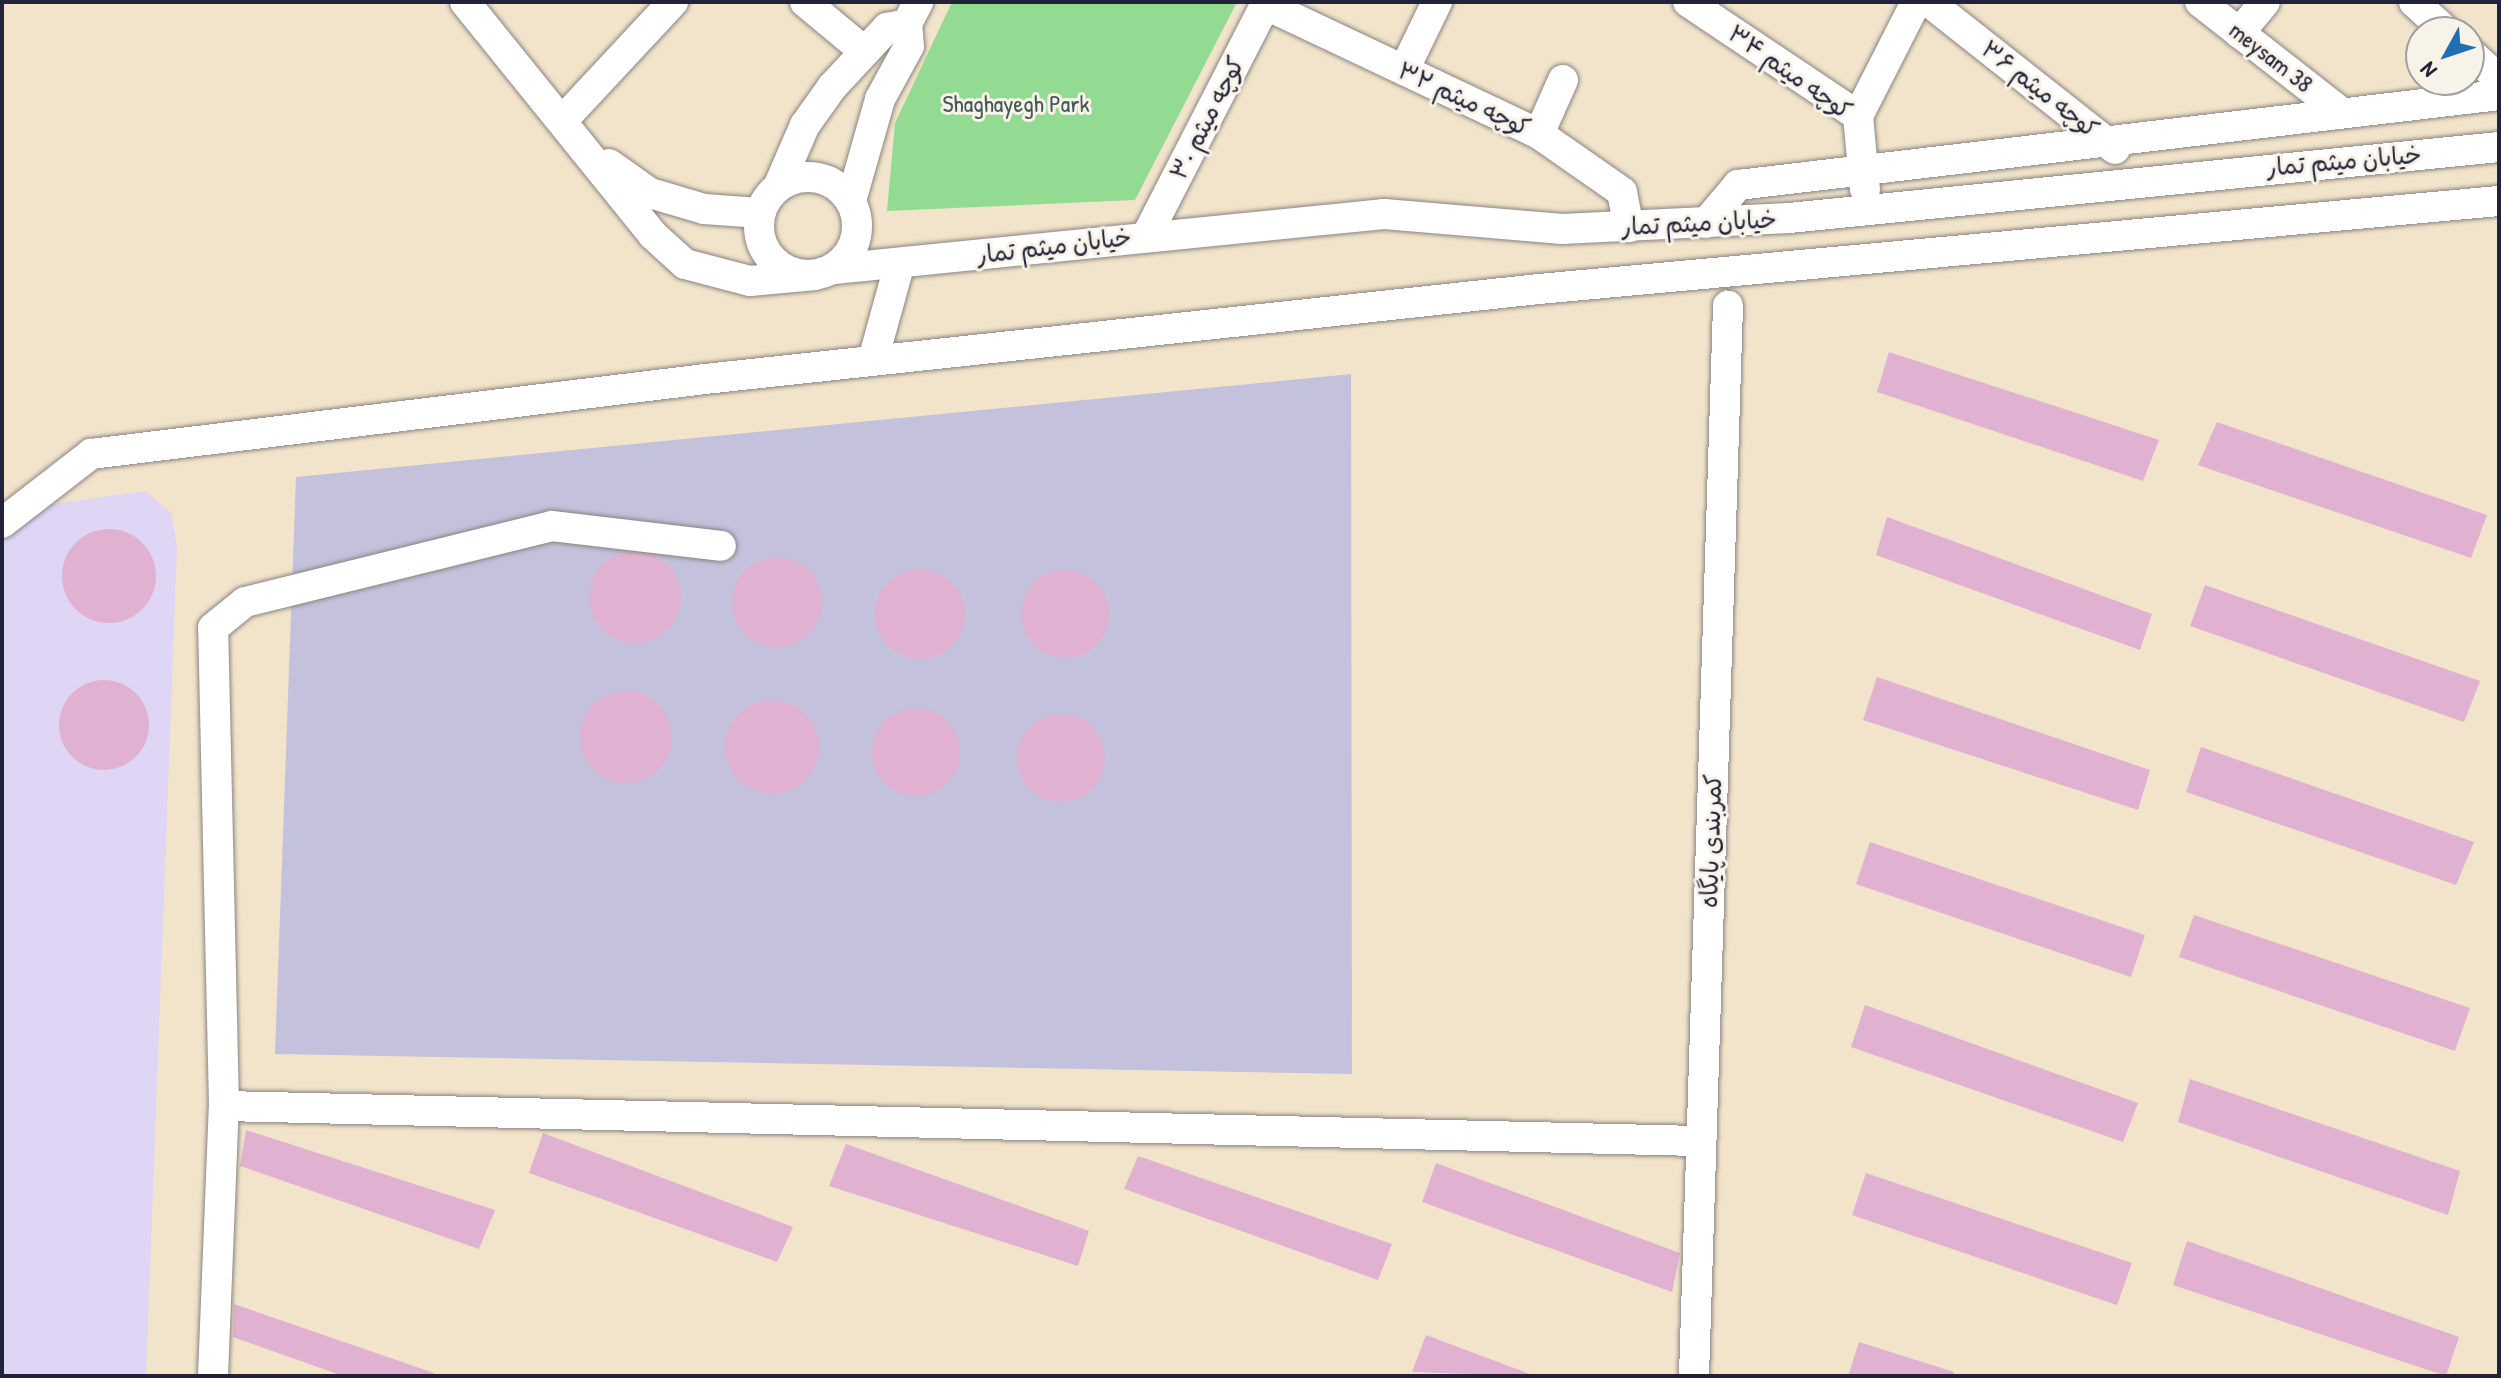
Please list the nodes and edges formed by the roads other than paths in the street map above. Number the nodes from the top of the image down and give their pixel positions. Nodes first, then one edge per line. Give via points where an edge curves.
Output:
1 (465, 2) edge
2 (673, 2) edge
3 (805, 2) edge
4 (1437, 2) edge
5 (1688, 2) edge
6 (1916, 2) edge
7 (1929, 2) edge
8 (2200, 2) edge
9 (2265, 2) edge
10 (2414, 2) edge
11 (1266, 4) edge
12 (912, 13) edge
13 (2429, 16) edge
14 (2239, 33) junction
15 (864, 51) junction
16 (1404, 70) junction
17 (1563, 80) dead end
18 (2499, 95) edge
19 (2342, 113) junction
20 (1858, 116) junction
21 (562, 121) junction
22 (1539, 134) junction
23 (2105, 140) junction
24 (582, 145) junction
25 (2499, 147) edge
26 (1864, 172) junction
27 (2149, 180) junction
28 (778, 187) junction
29 (2499, 201) edge
30 (1867, 208) junction
31 (854, 210) junction
32 (760, 213) junction
33 (1706, 223) junction
34 (1629, 227) junction
35 (1147, 235) junction
36 (899, 266) junction
37 (825, 272) junction
38 (1728, 306) dead end
39 (873, 360) junction
40 (2, 523) edge
41 (721, 546) dead end
42 (224, 1106) junction
43 (1701, 1141) junction
44 (213, 1376) edge
45 (1694, 1376) edge

1 - 21 street, خیابان میثم تمار
2 - 21 street
3 - 15 street
4 - 16 street
5 - 20 street, کوچه میثم ۳۴
6 - 20 street
7 - 23 street, کوچه میثم ۳۶
8 - 14 street, meysam 38
9 - 14 street
10 - 13 street
11 - 16 street, کوچه میثم ۳۲
11 - 35 street, کوچه میثم ۳۰
12 - 15 street
12 - 31 street via 909,46 880,99
14 - 19 street, meysam 38
15 - 28 street via 805,125
16 - 22 street, کوچه میثم ۳۲
17 - 22 street
18 - 19 street
19 - 23 street
20 - 26 street, کوچه میثم ۳۴
21 - 24 street, خیابان میثم تمار
22 - 34 street, کوچه میثم ۳۲ via 1622,192
23 - 26 street
23 - 27 street, کوچه میثم ۳۶
24 - 32 street, خیابان میثم تمار via 650,193 704,209
24 - 37 street, خیابان میثم تمار via 685,264 750,281
25 - 27 street, خیابان میثم تمار
26 - 30 street, کوچه میثم ۳۴
26 - 33 street via 1738,185
27 - 30 street, خیابان میثم تمار
28 - 31 street via 821,178
28 - 32 street
29 - 39 street via 1554,288
30 - 33 street, خیابان میثم تمار
31 - 36 street
31 - 37 street via 848,256
32 - 37 street via 766,251 796,274
33 - 34 street, خیابان میثم تمار
34 - 35 street, خیابان میثم تمار via 1562,229 1384,214
35 - 36 street, خیابان میثم تمار
36 - 37 street, خیابان میثم تمار
36 - 39 street
38 - 43 street, کمربندی پایگاه
39 - 40 street via 91,454
41 - 42 street via 552,526 245,602 213,628
42 - 43 street
42 - 44 street
43 - 45 street, کمربندی پایگاه

